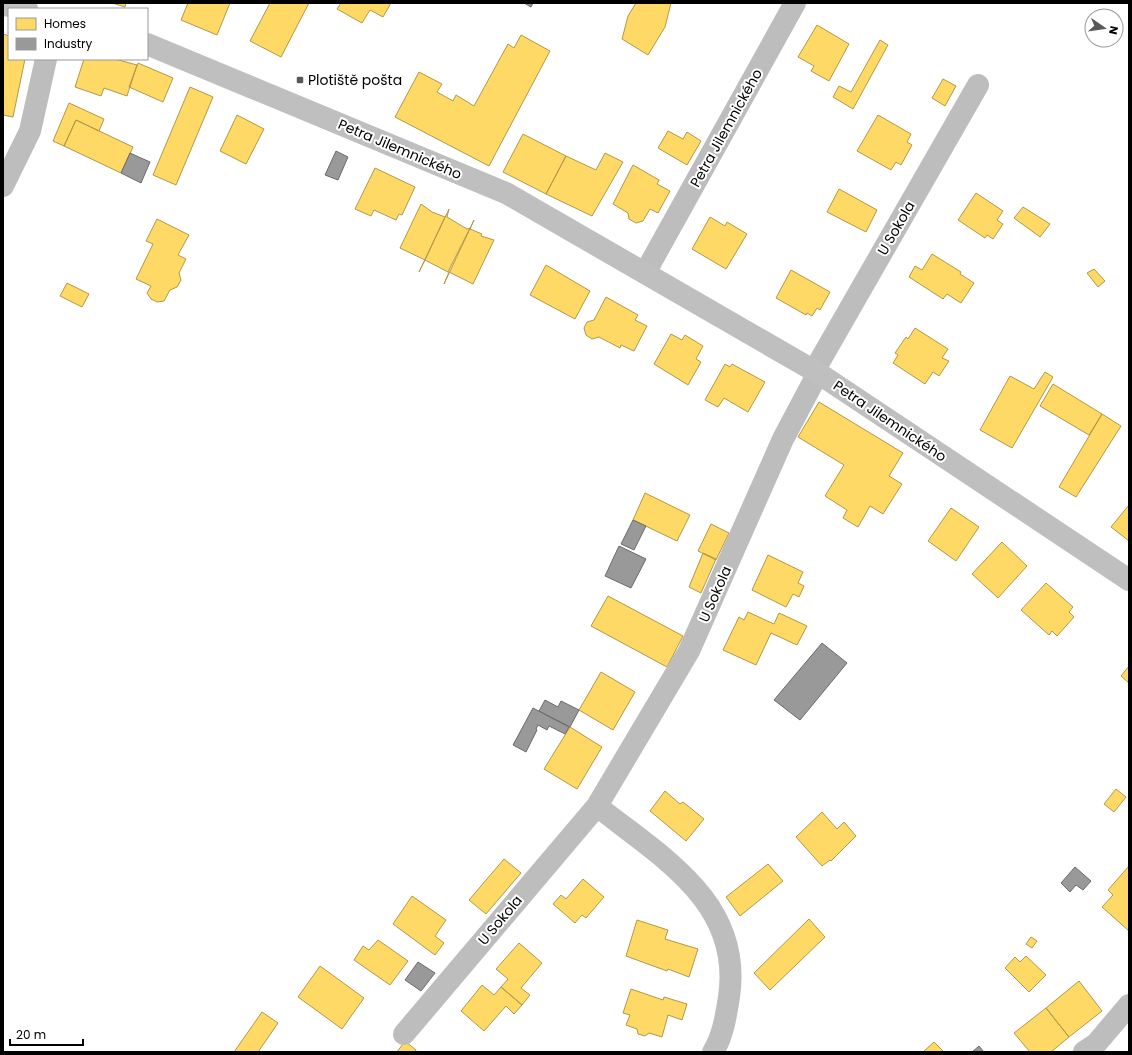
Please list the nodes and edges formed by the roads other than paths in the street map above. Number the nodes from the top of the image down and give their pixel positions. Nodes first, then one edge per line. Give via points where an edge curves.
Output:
1 (795, 3) edge
2 (3, 5) edge
3 (22, 8) edge
4 (148, 44) edge
5 (46, 60) edge
6 (978, 85) dead end
7 (3, 186) edge
8 (644, 273) junction
9 (816, 372) junction
10 (1129, 580) edge
11 (597, 806) junction
12 (1129, 1005) edge
13 (404, 1034) dead end
14 (713, 1052) edge
15 (1084, 1052) edge

1 - 8 street, Petra Jilemnického
2 - 3 street
4 - 8 street, Petra Jilemnického via 506,193
5 - 7 street via 30,131
6 - 9 street, U Sokola
8 - 9 street, Petra Jilemnického
9 - 10 street, Petra Jilemnického
9 - 11 street, U Sokola via 783,439 689,652
11 - 13 street, U Sokola
11 - 14 street via 686,877 706,900 722,926 729,956 731,987 726,1020
12 - 15 street via 1096,1044

